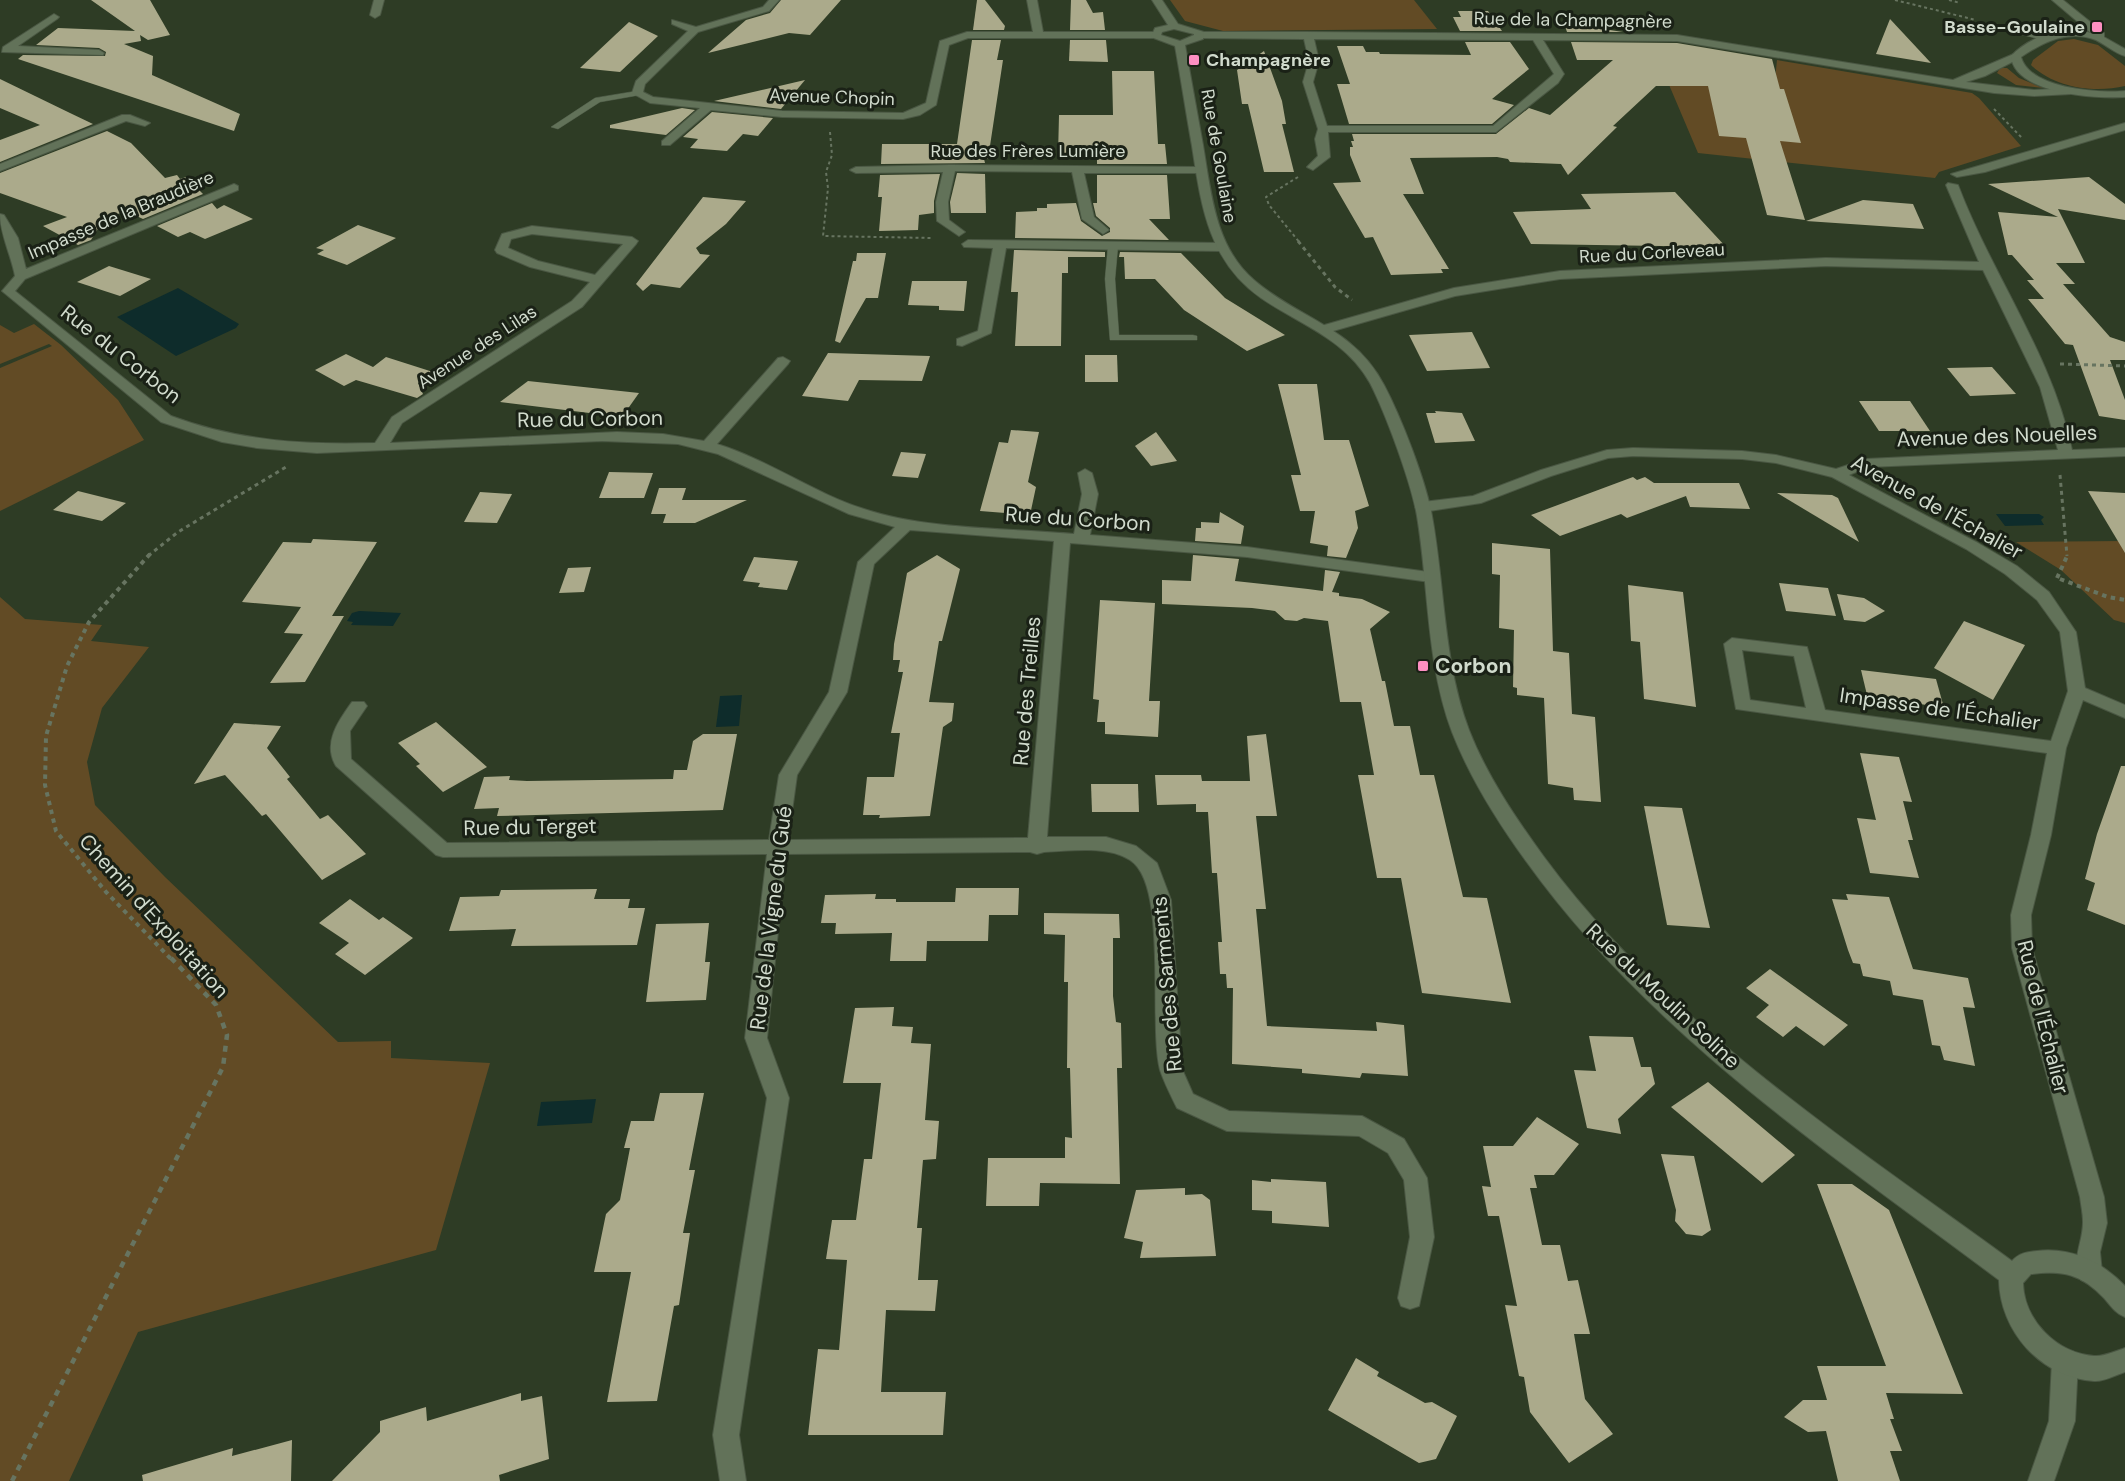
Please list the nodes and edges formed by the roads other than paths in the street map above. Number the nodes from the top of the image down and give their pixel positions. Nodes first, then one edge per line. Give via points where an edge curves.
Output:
1 (379, 0) edge
2 (774, 0) edge
3 (1032, 0) edge
4 (1157, 0) edge
5 (2057, 0) edge
6 (375, 15) dead end
7 (2076, 16) junction
8 (54, 17) dead end
9 (675, 22) dead end
10 (1992, 25) road end
11 (1174, 26) junction
12 (695, 30) junction
13 (2055, 34) junction
14 (1039, 35) junction
15 (1155, 35) junction
16 (1200, 35) junction
17 (1308, 35) junction
18 (1536, 36) junction
19 (2044, 38) junction
20 (2104, 38) junction
21 (1180, 44) junction
22 (4, 52) edge
23 (99, 53) dead end
24 (2125, 53) edge
25 (2016, 56) junction
26 (1986, 72) junction
27 (1941, 80) junction
28 (2071, 91) junction
29 (637, 93) junction
30 (2034, 93) junction
31 (2088, 94) junction
32 (2125, 94) edge
33 (709, 106) junction
34 (2125, 106) edge
35 (145, 123) dead end
36 (2125, 126) edge
37 (555, 127) dead end
38 (1323, 129) junction
39 (666, 143) dead end
40 (1313, 167) road end
41 (0, 168) edge
42 (950, 168) junction
43 (1077, 169) junction
44 (856, 170) dead end
45 (1201, 170) junction
46 (234, 188) dead end
47 (0, 218) edge
48 (1103, 230) dead end
49 (959, 232) dead end
50 (968, 244) dead end
51 (1000, 245) junction
52 (1113, 246) junction
53 (1222, 247) junction
54 (1987, 266) junction
55 (21, 276) junction
56 (599, 280) junction
57 (4, 290) edge
58 (1326, 328) junction
59 (1193, 338) dead end
60 (962, 342) dead end
61 (783, 361) dead end
62 (707, 446) junction
63 (380, 448) junction
64 (2125, 452) edge
65 (2066, 455) junction
66 (1085, 473) dead end
67 (1837, 474) junction
68 (1423, 507) junction
69 (906, 525) junction
70 (1062, 539) junction
71 (1081, 540) junction
72 (1431, 577) junction
73 (2077, 692) junction
74 (358, 706) dead end
75 (2125, 712) edge
76 (1817, 715) junction
77 (2057, 748) junction
78 (777, 847) junction
79 (1037, 847) junction
80 (2090, 1272) junction
81 (2013, 1276) junction
82 (1410, 1299) dead end
83 (2125, 1305) edge
84 (2125, 1360) edge
85 (2065, 1361) junction
86 (733, 1481) edge
87 (2041, 1481) edge

1 - 6 street
2 - 12 street via 766,9
3 - 14 street
4 - 11 street
5 - 7 street
7 - 13 street via 2072,25
7 - 20 street
8 - 22 street
9 - 12 street
10 - 19 lane
11 - 15 street via 1158,30
11 - 16 street via 1189,28
12 - 29 street via 640,83
13 - 19 street, Rue de la Champagnère
13 - 20 street via 2085,33
14 - 15 street, Avenue Chopin
14 - 33 street, Avenue Chopin via 967,35 944,43 930,105 903,116 782,114
15 - 21 street via 1160,40
16 - 17 street, Rue de la Champagnère
16 - 21 street via 1192,42
17 - 18 street, Rue de la Champagnère
17 - 38 street via 1314,61 1308,82
18 - 27 street, Rue de la Champagnère via 1690,39
18 - 38 street via 1559,74 1496,129
19 - 25 street, Rue de la Champagnère
20 - 24 street
21 - 45 street, Rue de Goulaine
22 - 23 street
25 - 26 street, Rue de la Champagnère
25 - 28 street via 2020,68 2034,78
26 - 27 street, Rue de la Champagnère via 1972,79
26 - 30 street, Rue de la Champagnère via 2004,85
27 - 30 street, Rue de la Champagnère
28 - 30 street, Rue de la Champagnère
28 - 31 street
29 - 33 street, Avenue Chopin via 650,100
29 - 37 lane, Avenue Chopin via 598,100
31 - 32 street
31 - 34 street
33 - 39 street
35 - 41 street via 126,117
36 - 54 street via 1954,180 1959,207
38 - 40 street via 1324,157
42 - 43 street, Rue des Frères Lumière
42 - 44 street, Rue des Frères Lumière
42 - 49 street via 942,202 943,221
43 - 45 street, Rue des Frères Lumière
43 - 48 street via 1088,219
45 - 53 street, Rue de Goulaine via 1214,234
46 - 55 street, Impasse de la Braudière
47 - 55 street via 18,258
50 - 51 street
51 - 52 street
51 - 60 street via 984,333
52 - 53 street
52 - 59 lane via 1110,279 1114,338
53 - 58 street, Rue de Goulaine via 1249,282
54 - 58 street, Rue du Corleveau via 1826,262 1560,275 1454,292
54 - 65 street via 2052,402
55 - 57 street, Rue du Corbon
56 - 56 street, Avenue des Lilas via 632,241 532,230 514,233 501,243 501,250 515,258
56 - 63 street, Avenue des Lilas via 577,304 397,420
57 - 63 street, Rue du Corbon via 166,419 194,431 273,448
58 - 68 street, Rue du Moulin Soline via 1357,353 1369,370 1395,426
61 - 62 street
62 - 63 street, Rue du Corbon via 637,436
62 - 69 street, Rue du Corbon via 855,512
64 - 65 street, Avenue des Nouelles
65 - 67 street, Avenue des Nouelles via 1877,462
66 - 71 street via 1090,494
67 - 68 street, Avenue de l'Échalier via 1742,455 1633,452 1584,459 1476,500
67 - 73 street, Avenue de l'Échalier via 1972,546 2033,588 2068,632
68 - 72 street, Rue du Moulin Soline
69 - 70 street, Rue du Corbon
69 - 78 street, Rue de la Vigne du Gué via 866,562 838,692 788,775
70 - 71 street, Rue du Corbon
70 - 79 street, Rue des Treilles
71 - 72 street, Rue du Corbon via 1246,552
72 - 81 street, Rue du Moulin Soline via 1455,709 1474,761 1533,860 1573,911 1629,970 1757,1082
73 - 75 street
73 - 77 street, Rue de l'Échalier
74 - 78 street, Rue du Terget via 341,731 342,761 444,850
76 - 76 street, Impasse de l'Échalier via 1801,651 1732,644 1742,705
76 - 77 street, Impasse de l'Échalier
77 - 80 street, Rue de l'Échalier via 2021,915 2022,948 2092,1197 2095,1223 2088,1252
78 - 79 street, Rue des Sarments
78 - 86 street, Rue de la Vigne du Gué via 756,1038 777,1098 726,1435
79 - 82 street, Rue des Sarments via 1106,844 1130,849 1146,861 1157,881 1161,900 1171,1069 1185,1101 1227,1121 1362,1126 1395,1146 1415,1178 1422,1237
80 - 81 street via 2074,1264 2044,1259 2020,1267
80 - 83 street
81 - 85 street via 2009,1294 2015,1315 2040,1346
84 - 85 street via 2106,1368
85 - 87 street via 2062,1421

